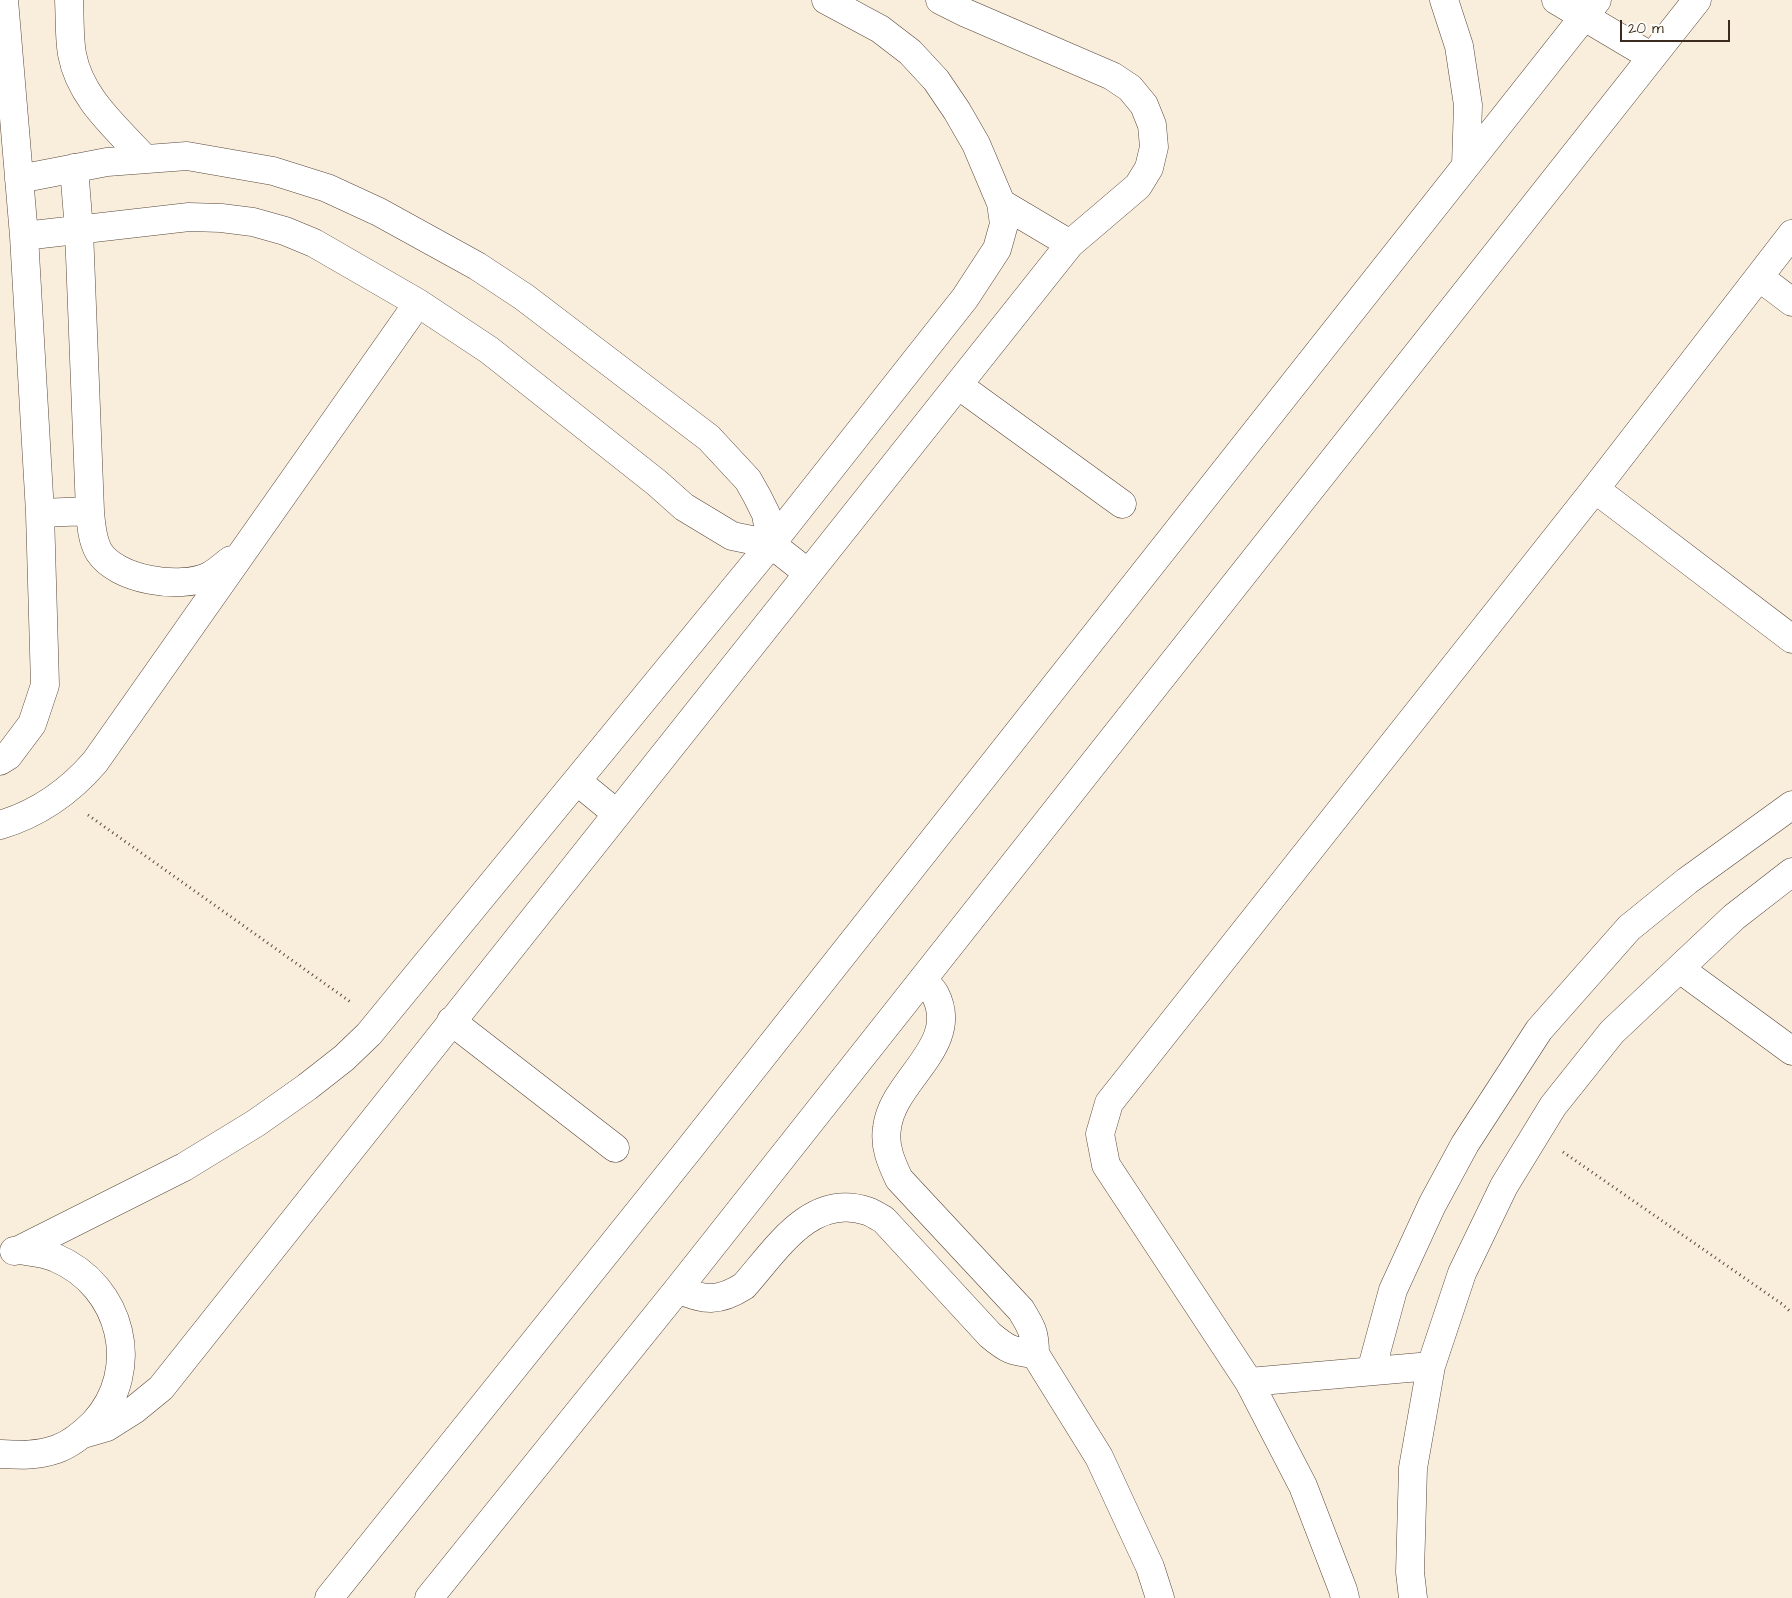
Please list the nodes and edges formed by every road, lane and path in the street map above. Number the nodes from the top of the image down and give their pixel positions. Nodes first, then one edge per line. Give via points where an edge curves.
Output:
1 (4, 0) edge
2 (69, 0) edge
3 (826, 0) edge
4 (940, 0) edge
5 (1444, 0) edge
6 (1556, 0) edge
7 (1697, 0) edge
8 (1590, 8) edge
9 (1652, 57) junction
10 (144, 158) junction
11 (1466, 165) junction
12 (74, 168) junction
13 (19, 179) junction
14 (1001, 203) junction
15 (80, 230) junction
16 (1792, 234) edge
17 (24, 236) junction
18 (1070, 244) junction
19 (1759, 277) junction
20 (418, 302) junction
21 (1792, 302) edge
22 (958, 385) junction
23 (1595, 488) junction
24 (1122, 504) dead end
25 (90, 511) junction
26 (40, 513) junction
27 (771, 544) junction
28 (241, 554) junction
29 (808, 573) junction
30 (1792, 640) edge
31 (0, 761) edge
32 (577, 781) junction
33 (60, 796) junction
34 (1792, 805) edge
35 (616, 813) junction
36 (0, 825) edge
37 (1792, 872) edge
38 (1680, 969) junction
39 (923, 979) junction
40 (452, 1021) junction
41 (379, 1022) junction
42 (1792, 1051) edge
43 (1536, 1133) junction
44 (615, 1148) dead end
45 (10, 1251) edge
46 (678, 1289) junction
47 (1792, 1313) edge
48 (1035, 1354) junction
49 (1431, 1366) junction
50 (1371, 1371) junction
51 (1249, 1382) junction
52 (83, 1434) junction
53 (0, 1454) edge
54 (329, 1598) edge
55 (429, 1598) edge
56 (1160, 1598) edge
57 (1345, 1598) edge
58 (1413, 1598) edge

1 - 13 street
2 - 10 street via 72,54 80,80 94,105
3 - 14 street via 880,29 910,52 936,80 976,144
4 - 18 street via 1112,76 1130,88 1144,104 1152,125 1154,147 1149,168 1138,186
5 - 11 street via 1460,46 1468,105
6 - 8 street
7 - 9 street
8 - 9 street
8 - 11 street
9 - 39 street
10 - 12 street
10 - 27 street via 187,156 217,160 327,188 477,266 524,297 709,438 748,480 766,514
11 - 54 street via 690,1148
12 - 13 street
12 - 15 street
13 - 17 street
14 - 18 street
14 - 27 street via 1004,224 997,248 965,298
15 - 17 street
15 - 20 street via 189,218 253,222 314,243
15 - 25 street
16 - 19 street
17 - 26 street
18 - 22 street
19 - 21 street
19 - 23 street
20 - 27 street via 489,350 684,508 732,536
20 - 28 street
22 - 24 street
22 - 29 street
23 - 30 street
23 - 51 street via 1109,1103 1100,1134 1106,1165
25 - 26 street
25 - 28 street via 92,532 99,551 113,566 132,575 170,582 190,581 208,576
26 - 31 street via 45,685 32,724 8,756
27 - 29 street
27 - 32 street
28 - 33 street via 95,762
29 - 35 street
32 - 35 street
32 - 41 street
33 - 36 street via 17,820
33 - 41 path
34 - 50 street via 1687,881 1629,928 1539,1030 1465,1144 1432,1205 1393,1290
35 - 40 street
37 - 38 street via 1734,917
38 - 42 street
38 - 43 street via 1612,1032 1553,1106
39 - 46 street
39 - 48 street via 935,994 940,1025 932,1050 891,1110 886,1127 886,1146 891,1163 911,1193 1021,1310 1035,1335
40 - 44 street
40 - 52 street via 161,1388 107,1427
41 - 45 street via 344,1058 306,1087 184,1168
43 - 47 path
43 - 49 street via 1504,1186 1462,1273
45 - 52 street via 56,1257 87,1277 110,1306 121,1342 119,1378 104,1412
46 - 48 street via 709,1299 733,1293 744,1286 802,1222 830,1209 850,1207 884,1220 1001,1344 1014,1352
46 - 55 street
48 - 56 street via 1099,1457 1150,1567
49 - 50 street
49 - 58 street via 1413,1468 1410,1572
50 - 51 street
51 - 57 street via 1304,1486
52 - 53 street via 58,1449 29,1456

